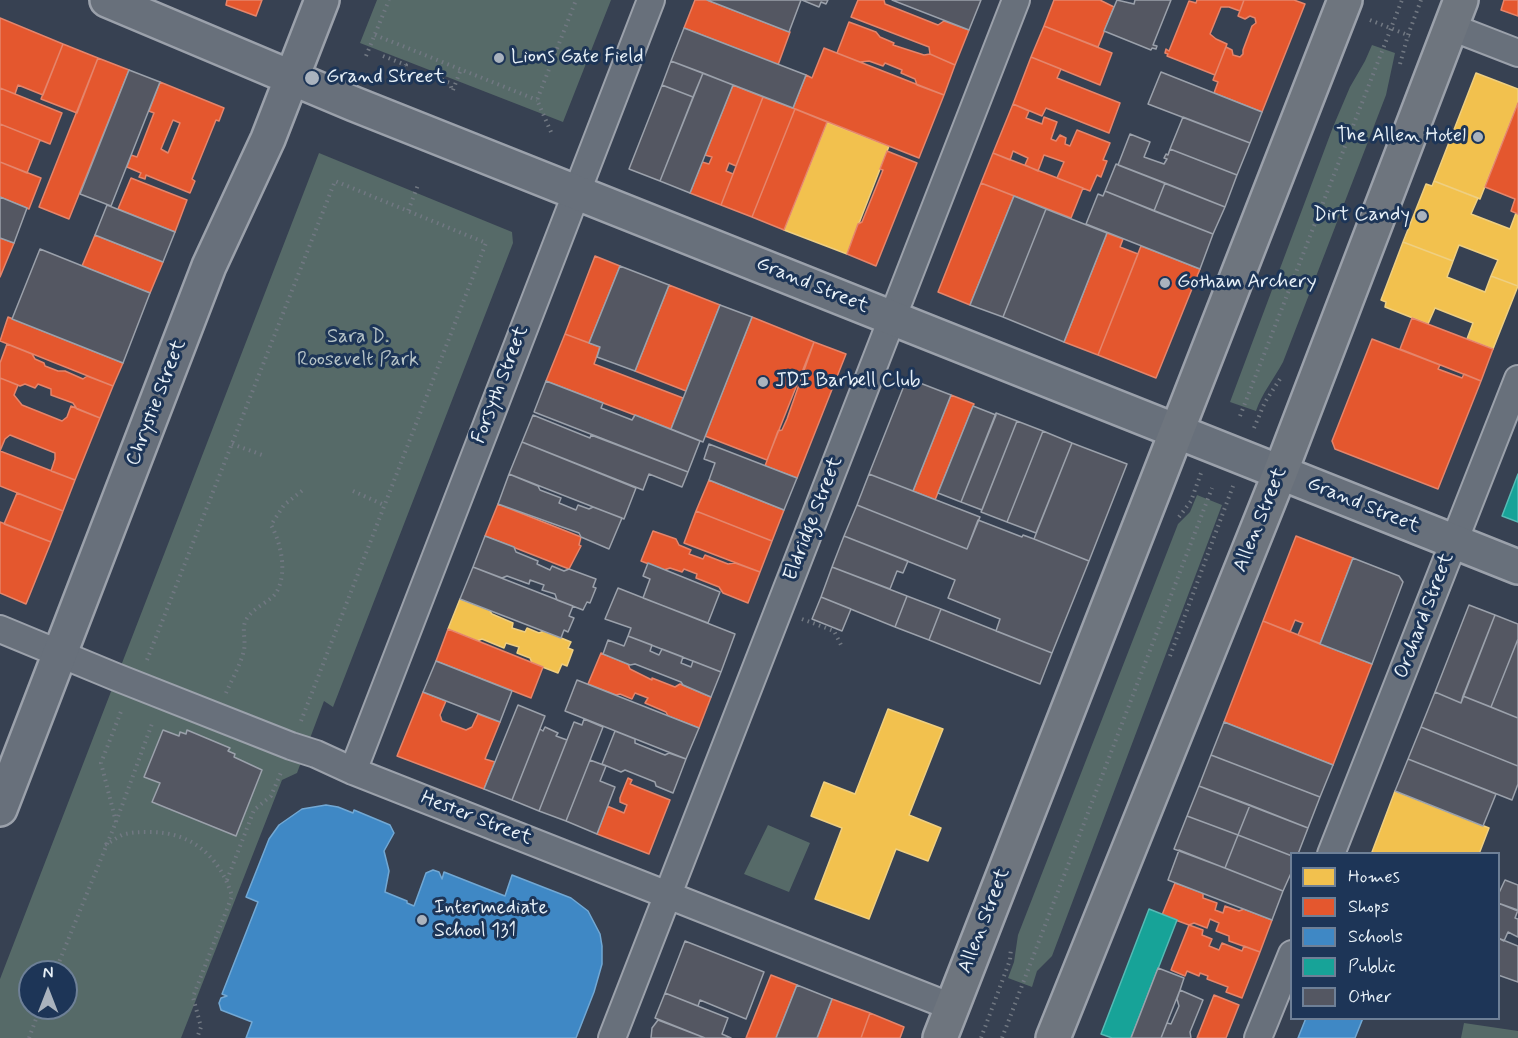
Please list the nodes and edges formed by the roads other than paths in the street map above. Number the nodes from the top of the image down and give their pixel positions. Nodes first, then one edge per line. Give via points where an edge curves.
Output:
1 (107, 0) edge
2 (321, 0) edge
3 (651, 0) edge
4 (1017, 0) edge
5 (1353, 8) edge
6 (1456, 13) edge
7 (1518, 53) edge
8 (292, 77) junction
9 (576, 192) junction
10 (893, 318) junction
11 (1518, 378) edge
12 (1176, 431) junction
13 (1280, 473) junction
14 (1454, 542) junction
15 (1518, 567) edge
16 (0, 629) edge
17 (60, 653) junction
18 (353, 771) junction
19 (0, 809) edge
20 (1332, 852) edge
21 (668, 894) junction
22 (1290, 959) edge
23 (952, 1007) junction
24 (612, 1038) edge
25 (940, 1038) edge
26 (1053, 1038) edge
27 (1258, 1038) edge

1 - 8 main road, Grand Street
2 - 8 main road, Chrystie Street
3 - 9 street, Forsyth Street
4 - 10 street, Eldridge Street
5 - 12 main road, Allen Street
6 - 7 street
6 - 13 main road, Allen Street
8 - 9 main road, Grand Street
8 - 17 main road, Chrystie Street via 209,266
9 - 10 main road, Grand Street
9 - 18 street, Forsyth Street
10 - 12 main road, Grand Street
10 - 21 street, Eldridge Street
11 - 14 street, Orchard Street
12 - 13 main road, Grand Street
12 - 23 main road, Allen Street
13 - 14 main road, Grand Street
13 - 26 main road, Allen Street
14 - 15 main road, Grand Street
14 - 20 street, Orchard Street
16 - 17 street, Hester Street
17 - 18 street, Hester Street
17 - 19 main road, Chrystie Street
18 - 21 street, Hester Street
21 - 23 street, Hester Street
21 - 24 street, Eldridge Street
22 - 27 street
23 - 25 main road, Allen Street

